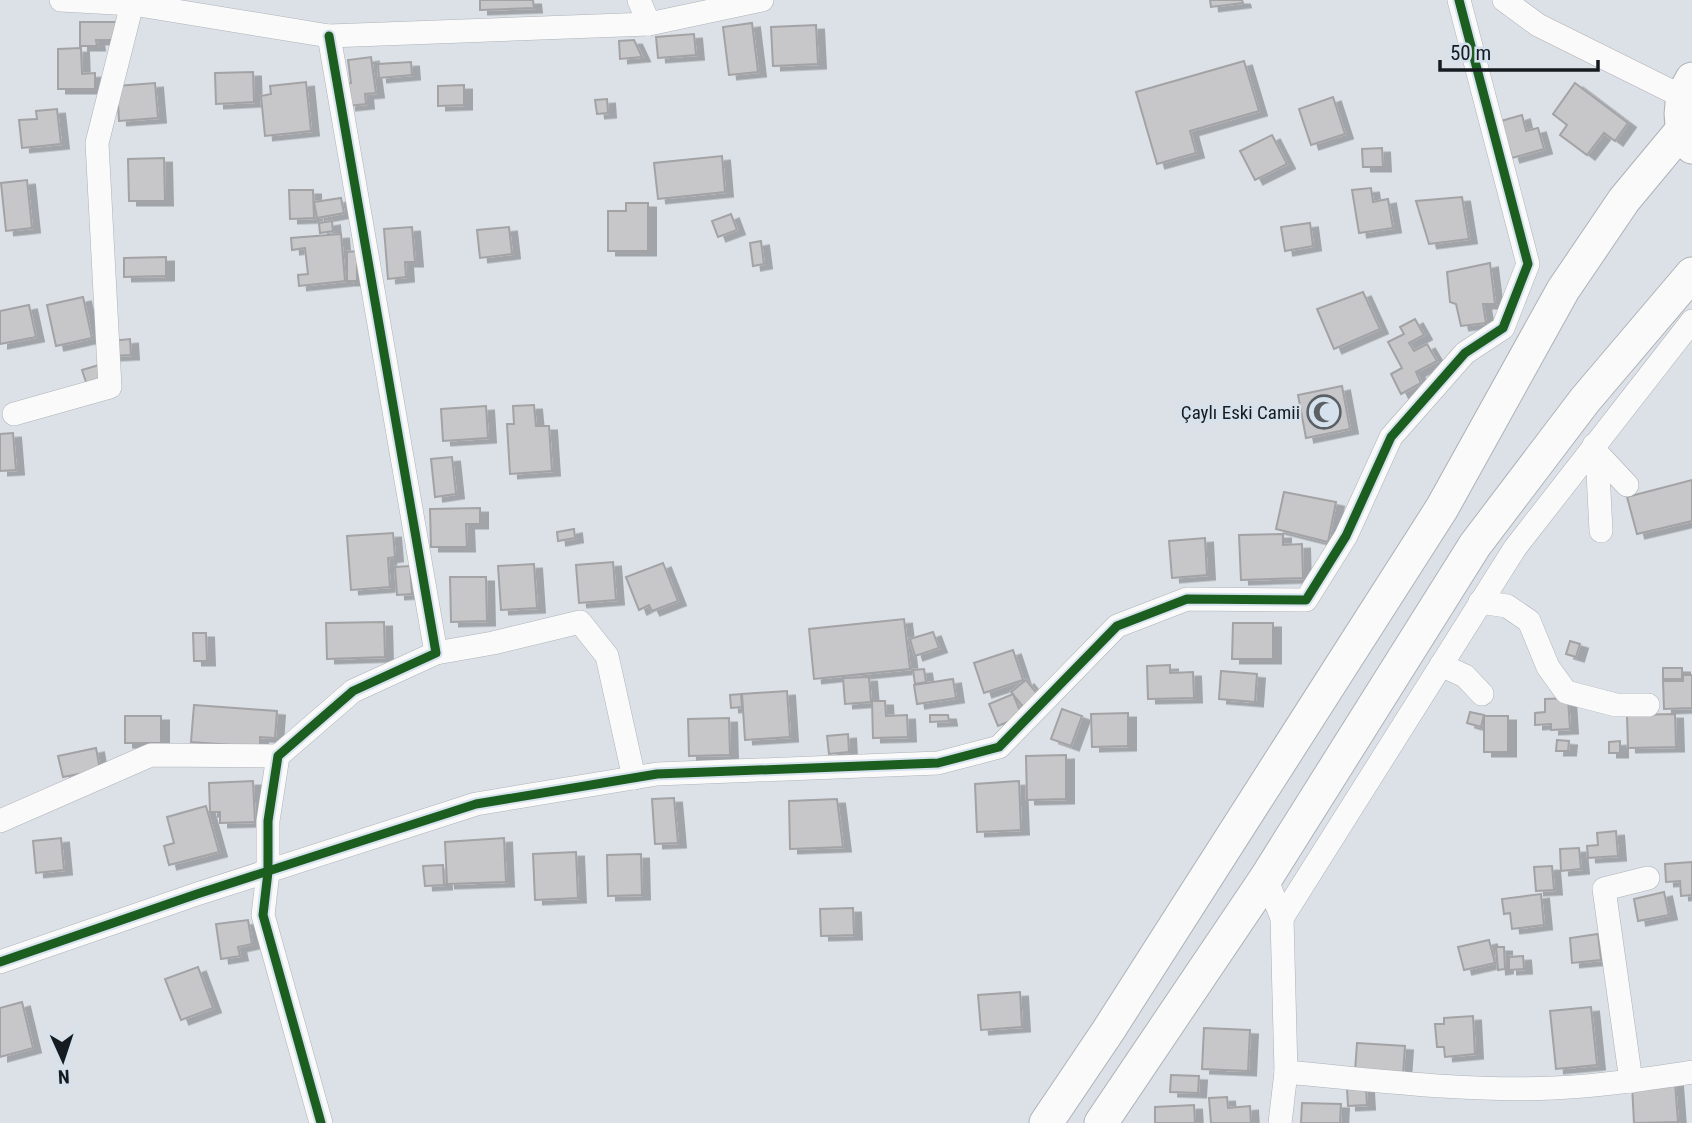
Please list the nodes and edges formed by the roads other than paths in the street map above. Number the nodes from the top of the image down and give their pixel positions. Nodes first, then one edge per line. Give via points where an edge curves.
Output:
1 (61, 0) edge
2 (639, 0) edge
3 (762, 0) edge
4 (1459, 0) edge
5 (1504, 0) edge
6 (133, 2) edge
7 (649, 24) junction
8 (329, 36) junction
9 (1687, 88) edge
10 (1688, 138) edge
11 (1692, 274) edge
12 (1692, 321) edge
13 (14, 414) dead end
14 (1596, 449) junction
15 (1627, 485) dead end
16 (1601, 531) dead end
17 (1480, 602) junction
18 (436, 653) junction
19 (1441, 665) junction
20 (1482, 694) dead end
21 (1648, 705) dead end
22 (278, 757) junction
23 (634, 778) junction
24 (0, 821) edge
25 (268, 872) junction
26 (1266, 878) junction
27 (1648, 878) dead end
28 (1282, 918) junction
29 (0, 962) edge
30 (1286, 1072) junction
31 (1692, 1072) edge
32 (1630, 1081) junction
33 (321, 1123) edge
34 (1046, 1123) edge
35 (1101, 1123) edge
36 (1280, 1123) edge

1 - 6 street
2 - 7 street
3 - 7 street
4 - 23 street via 1528,264 1503,328 1465,353 1391,437 1346,536 1306,600 1187,599 1117,626 999,747 938,764
5 - 9 street via 1538,25
6 - 8 street
6 - 13 street via 97,143 110,387
7 - 8 street
8 - 18 street
9 - 10 highway via 1681,113
10 - 34 highway via 1624,200 1563,290 1442,508
11 - 26 highway via 1585,400 1475,545
12 - 14 street
14 - 15 street
14 - 16 street
14 - 17 street via 1515,548
17 - 19 street
17 - 21 street via 1507,606 1529,621 1548,667 1566,692 1616,705
18 - 22 street via 353,691
18 - 23 street via 580,622 607,656
19 - 20 street via 1465,676
19 - 28 street
22 - 24 street via 151,755
22 - 25 street via 268,821
23 - 25 street via 476,804
25 - 29 street
25 - 33 street via 263,915
26 - 28 street
26 - 35 highway
27 - 32 street via 1604,889
28 - 30 street
30 - 32 street via 1459,1087 1551,1088
30 - 36 street
31 - 32 street

